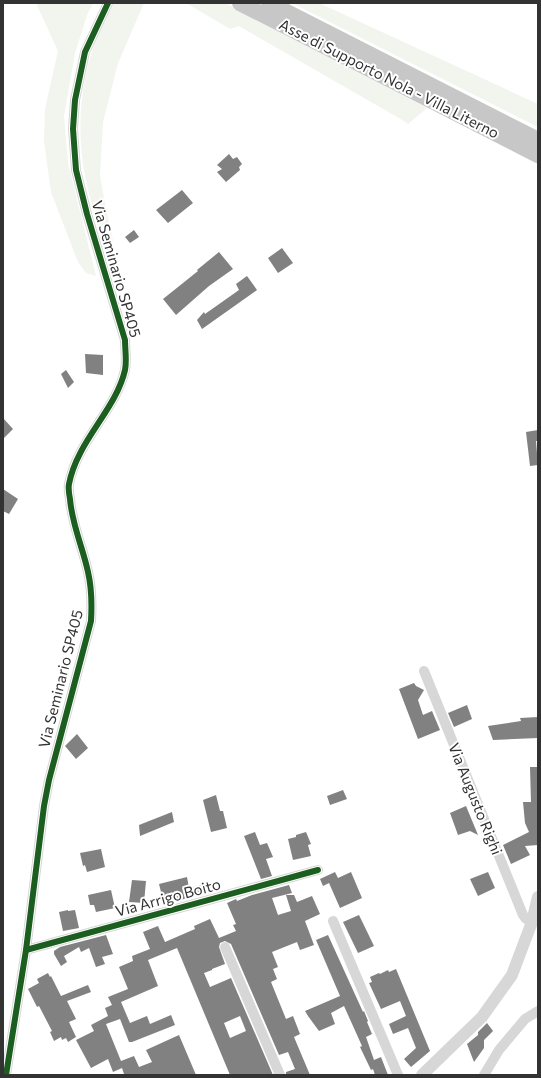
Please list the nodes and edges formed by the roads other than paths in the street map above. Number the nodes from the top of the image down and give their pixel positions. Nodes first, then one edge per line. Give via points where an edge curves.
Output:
1 (108, 3) edge
2 (240, 3) edge
3 (269, 3) edge
4 (538, 140) edge
5 (538, 155) edge
6 (424, 671) dead end
7 (318, 870) dead end
8 (538, 897) edge
9 (532, 919) junction
10 (333, 921) dead end
11 (225, 947) dead end
12 (26, 950) junction
13 (538, 1011) edge
14 (6, 1075) edge
15 (280, 1075) edge
16 (398, 1075) edge
17 (422, 1075) edge
18 (484, 1075) edge

1 - 12 street, Via Seminario SP405 via 85,52 75,100 73,128 76,170 125,340 126,362 125,371 113,398 78,456 69,486 71,514 88,572 91,614 49,780
2 - 5 highway, Asse di Supporto Nola - Villa Literno
3 - 4 highway, Asse di Supporto Nola - Villa Literno
6 - 9 street, Via Augusto Righi via 523,915 526,919
7 - 12 street, Via Arrigo Boito
8 - 9 street
9 - 17 street via 512,975 487,1011
10 - 16 street
11 - 15 street
12 - 14 street, Via Seminario SP405
13 - 18 street via 525,1019 499,1050

